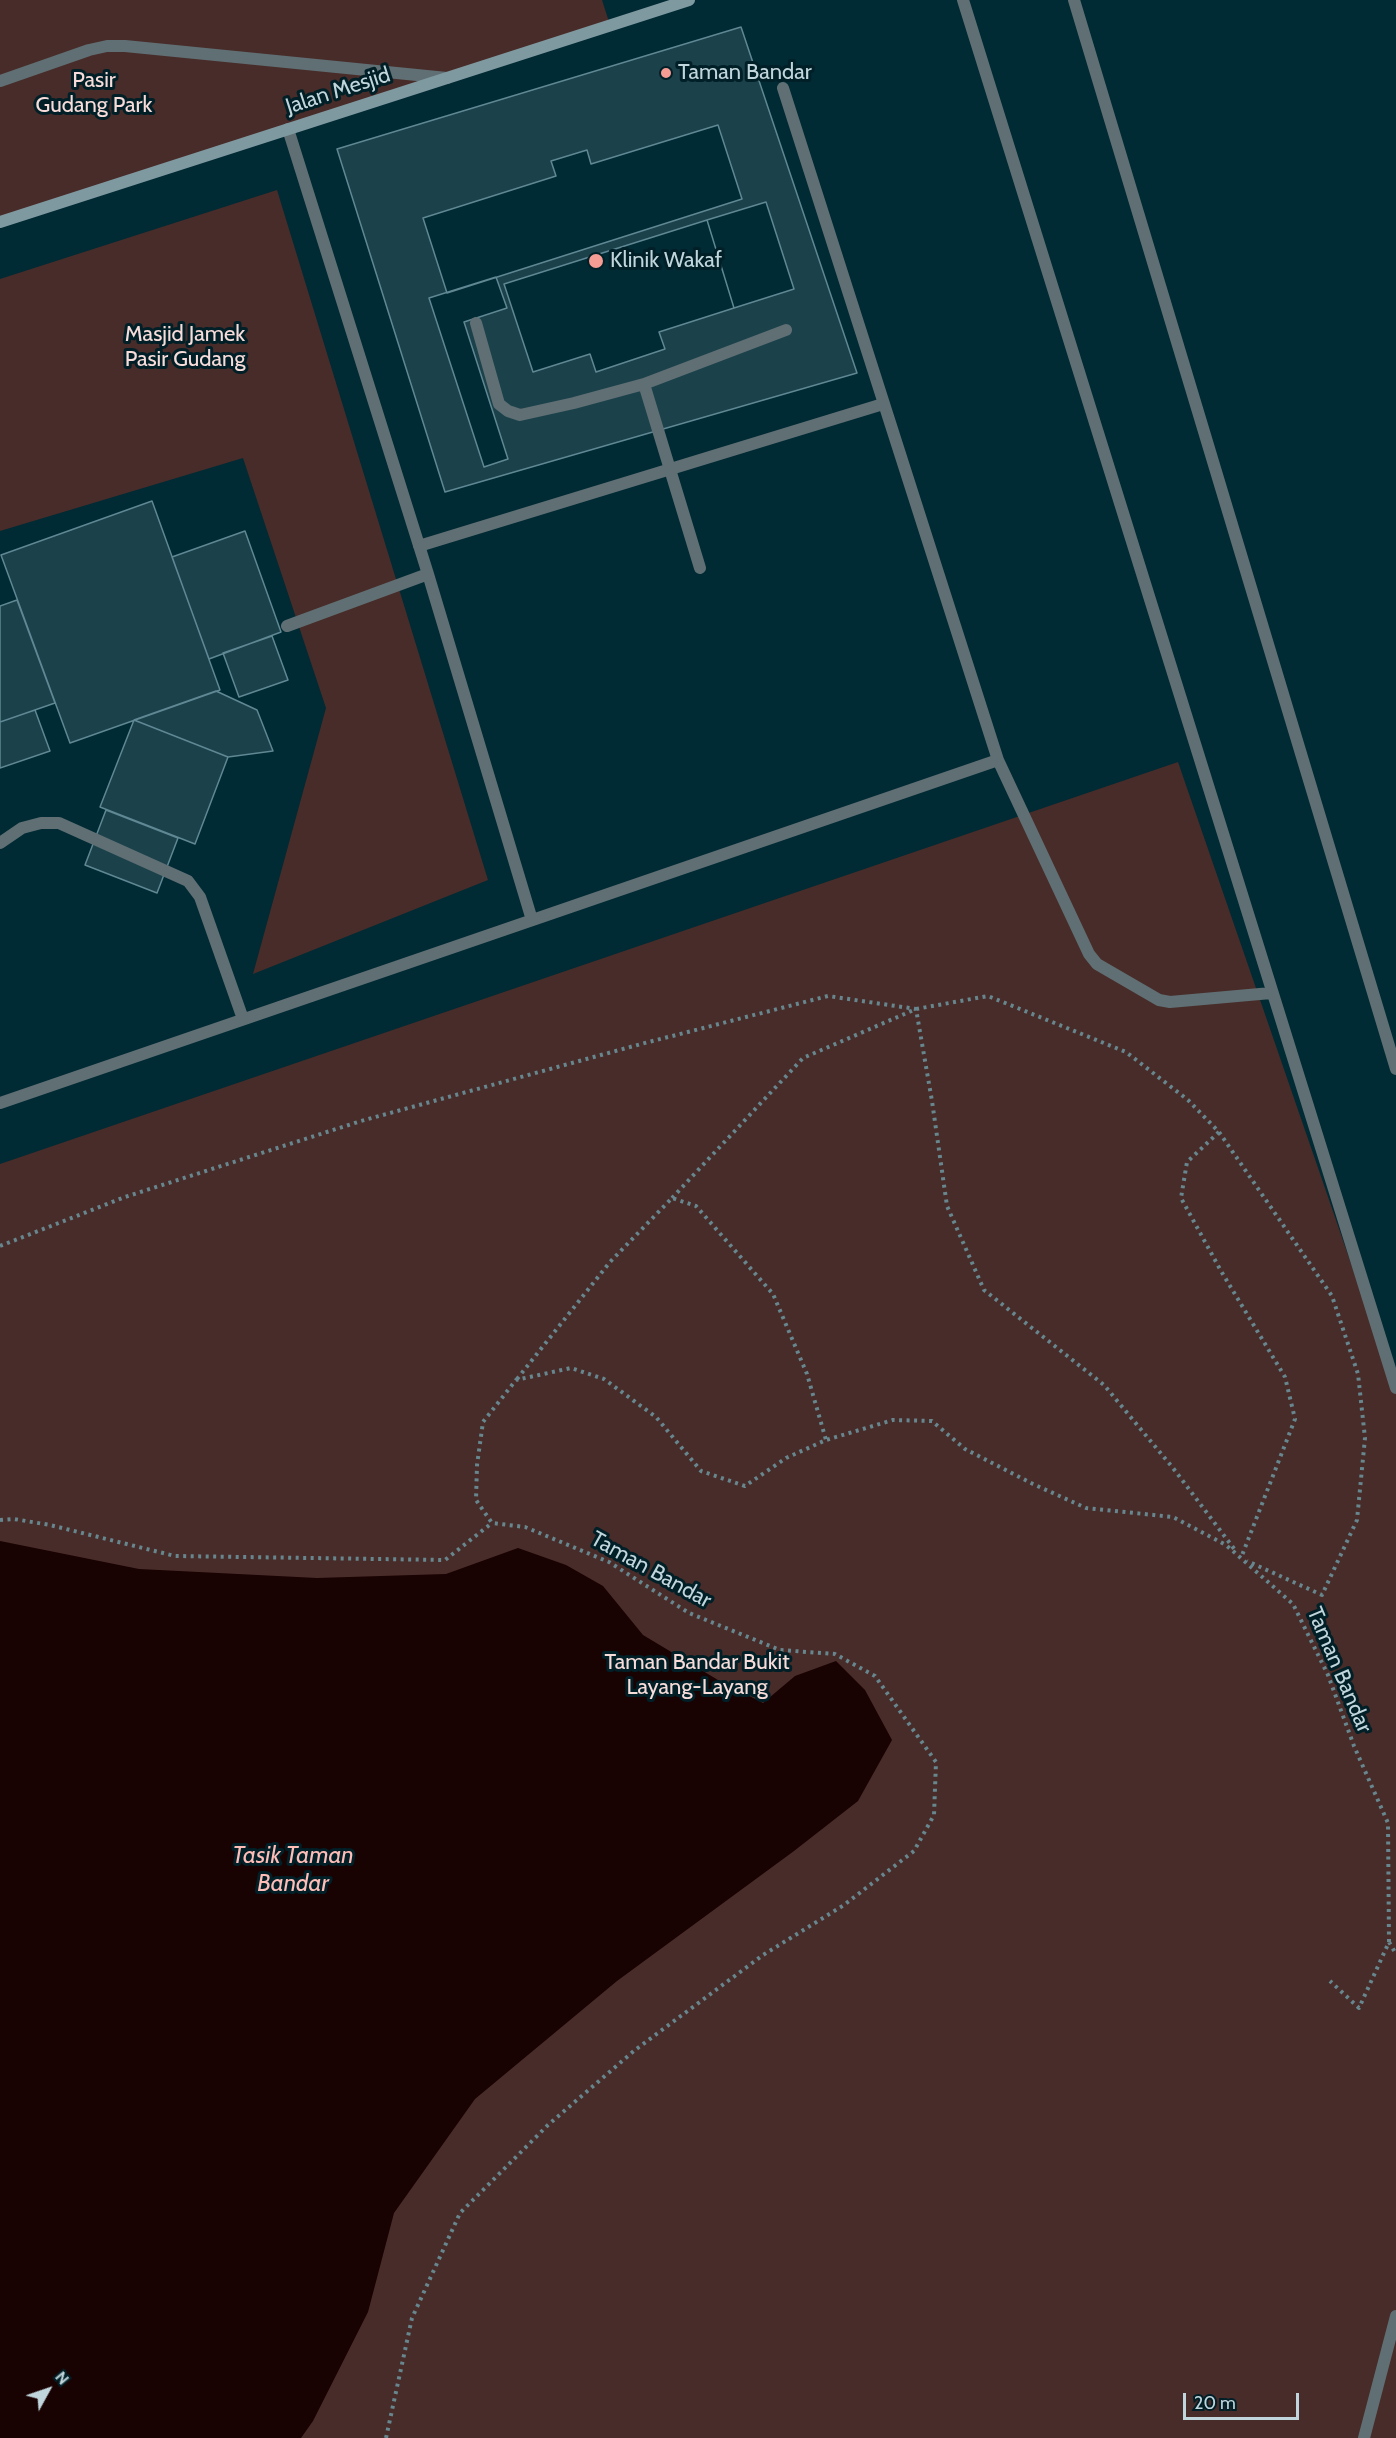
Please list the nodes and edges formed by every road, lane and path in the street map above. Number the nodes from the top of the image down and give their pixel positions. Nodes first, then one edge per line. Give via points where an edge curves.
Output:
1 (689, 0) edge
2 (963, 0) edge
3 (1074, 0) edge
4 (448, 78) junction
5 (0, 81) edge
6 (783, 88) dead end
7 (288, 129) junction
8 (0, 222) edge
9 (476, 323) dead end
10 (786, 330) dead end
11 (644, 384) junction
12 (883, 404) junction
13 (669, 469) junction
14 (418, 546) junction
15 (700, 568) dead end
16 (428, 574) junction
17 (287, 627) dead end
18 (998, 760) junction
19 (0, 843) edge
20 (532, 920) junction
21 (1271, 993) junction
22 (916, 1010) junction
23 (243, 1019) junction
24 (1396, 1070) edge
25 (0, 1103) edge
26 (1219, 1132) junction
27 (672, 1198) junction
28 (0, 1246) edge
29 (516, 1380) junction
30 (1396, 1388) edge
31 (826, 1440) junction
32 (0, 1520) edge
33 (492, 1523) junction
34 (1241, 1558) junction
35 (1389, 1942) junction
36 (1396, 1954) edge
37 (1330, 1981) dead end
38 (1396, 2316) edge
39 (386, 2438) edge
40 (1364, 2438) edge

1 - 4 main road, Jalan Mesjid
2 - 21 street
3 - 24 street
4 - 5 street via 107,46
4 - 7 main road, Jalan Mesjid
6 - 12 street
7 - 8 main road, Jalan Mesjid
7 - 14 street
9 - 11 street via 499,404 508,411 520,415
10 - 11 street
11 - 13 street
12 - 13 street
12 - 18 street
13 - 14 street
13 - 15 street
14 - 16 street
16 - 17 street
16 - 20 street
18 - 20 street
18 - 21 street via 1092,960 1159,1000
19 - 23 street via 22,828 59,823 188,881 200,897
20 - 23 street
21 - 30 street
22 - 26 path via 988,996 1115,1047 1188,1100
22 - 27 path via 803,1058
22 - 28 path via 828,996 652,1041 361,1121 125,1197
22 - 34 path via 947,1206 984,1290 1104,1385
23 - 25 street
26 - 34 path via 1187,1162 1181,1198 1285,1377 1295,1419
26 - 34 path via 1332,1296 1358,1374 1365,1438 1357,1520 1322,1595
27 - 29 path via 610,1262
27 - 31 path via 696,1206 772,1294 807,1374
29 - 31 path, Taman Bandar via 572,1368 604,1379 656,1417 701,1471 745,1486 786,1458
29 - 33 path via 483,1422 476,1500
31 - 34 path, Taman Bandar via 893,1420 932,1421 965,1449 1086,1508 1173,1517 1226,1545
32 - 33 path via 50,1525 175,1556 445,1560
33 - 39 path, Taman Bandar via 525,1527 609,1562 689,1613 780,1650 835,1654 875,1676 936,1762 934,1815 914,1851 844,1905 763,1955 635,2050 548,2125 460,2213 412,2318
34 - 35 path, Taman Bandar via 1293,1604 1328,1674 1388,1823
35 - 36 path, Taman Bandar
35 - 37 path, Taman Bandar via 1359,2008
38 - 40 street

